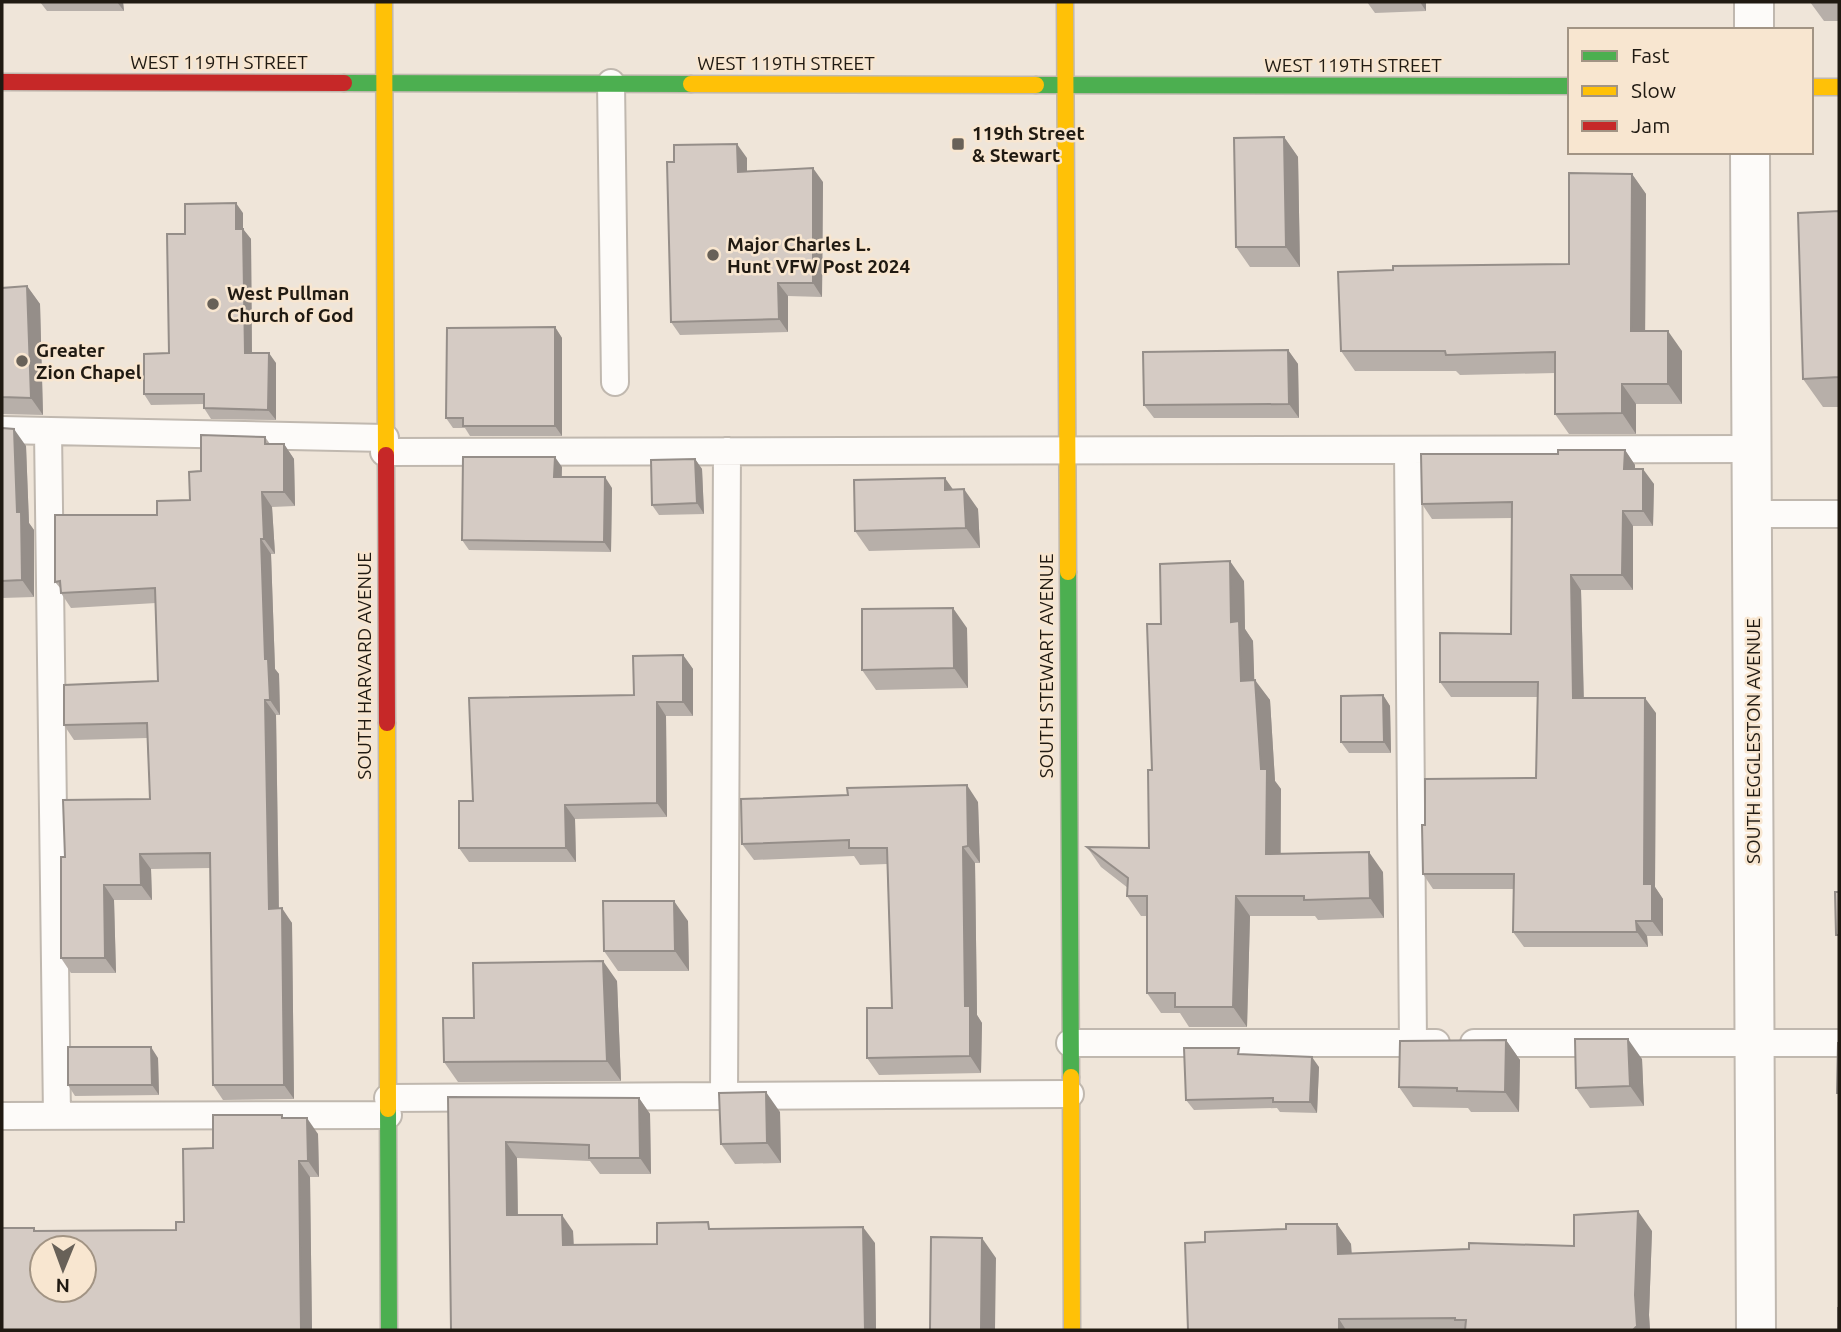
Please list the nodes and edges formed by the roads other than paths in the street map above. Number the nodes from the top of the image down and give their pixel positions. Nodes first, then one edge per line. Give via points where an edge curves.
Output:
1 (384, 2) edge
2 (1065, 2) edge
3 (1754, 2) edge
4 (1754, 28) edge
5 (2, 82) edge
6 (383, 83) junction
7 (611, 83) junction
8 (1065, 85) junction
9 (1568, 86) edge
10 (1813, 87) edge
11 (1839, 87) edge
12 (1750, 154) edge
13 (615, 382) dead end
14 (2, 430) edge
15 (48, 431) junction
16 (384, 445) junction
17 (1751, 449) junction
18 (1408, 450) junction
19 (727, 451) junction
20 (1066, 451) junction
21 (1751, 514) junction
22 (1839, 514) edge
23 (1070, 1043) junction
24 (1413, 1043) junction
25 (1755, 1043) junction
26 (1839, 1043) edge
27 (1070, 1094) junction
28 (724, 1096) junction
29 (388, 1107) junction
30 (2, 1115) edge
31 (57, 1116) junction
32 (389, 1330) edge
33 (1072, 1330) edge
34 (1756, 1330) edge

1 - 6 street, SOUTH HARVARD AVENUE
2 - 8 street, SOUTH STEWART AVENUE
3 - 4 street
5 - 6 street, WEST 119TH STREET
6 - 7 street, WEST 119TH STREET
6 - 16 street, SOUTH HARVARD AVENUE
7 - 8 street, WEST 119TH STREET
7 - 13 lane
8 - 9 street, WEST 119TH STREET
8 - 20 street, SOUTH STEWART AVENUE
10 - 11 street
12 - 17 street, SOUTH EGGLESTON AVENUE
14 - 15 lane
15 - 16 lane
15 - 31 lane
16 - 19 lane
16 - 29 street, SOUTH HARVARD AVENUE
17 - 18 lane
17 - 21 street, SOUTH EGGLESTON AVENUE
18 - 20 lane
18 - 24 lane
19 - 20 lane
19 - 28 lane
20 - 23 street, SOUTH STEWART AVENUE
21 - 22 lane
21 - 25 street, SOUTH EGGLESTON AVENUE
23 - 24 lane
23 - 27 street, SOUTH STEWART AVENUE
24 - 25 lane
25 - 26 lane
25 - 34 street, SOUTH EGGLESTON AVENUE
27 - 28 lane
27 - 33 street, SOUTH STEWART AVENUE
28 - 29 lane
29 - 31 lane
29 - 32 street, SOUTH HARVARD AVENUE
30 - 31 lane

